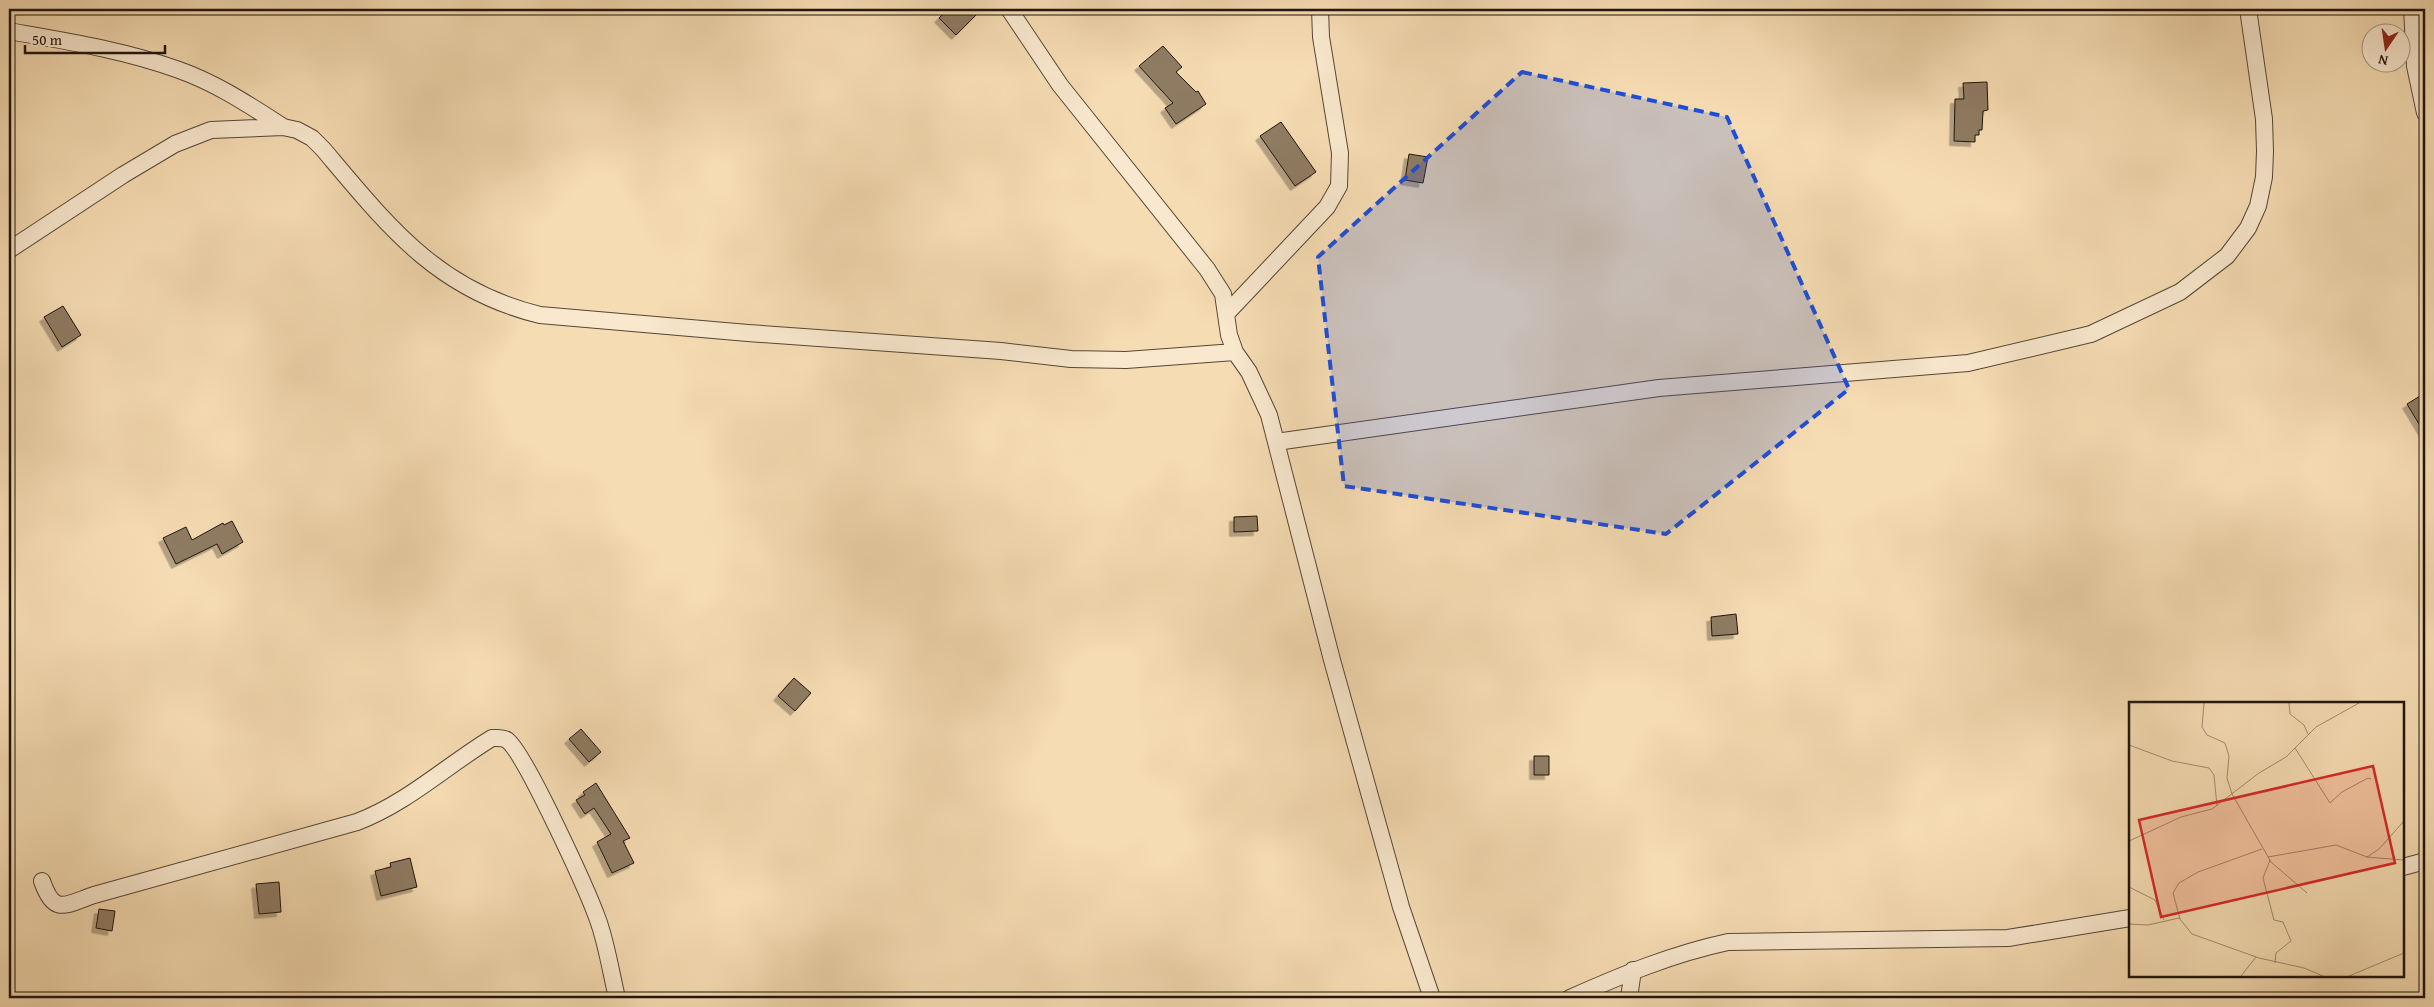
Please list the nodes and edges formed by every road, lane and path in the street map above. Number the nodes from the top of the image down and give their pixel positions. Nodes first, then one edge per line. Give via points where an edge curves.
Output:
1 (1009, 9) edge
2 (1320, 9) edge
3 (2248, 9) edge
4 (2412, 9) edge
5 (9, 31) edge
6 (2425, 113) edge
7 (282, 126) junction
8 (9, 250) edge
9 (1226, 314) junction
10 (1236, 352) junction
11 (1276, 442) junction
12 (2425, 861) edge
13 (2404, 867) edge
14 (42, 881) dead end
15 (2129, 918) edge
16 (1633, 970) junction
17 (618, 998) edge
18 (1432, 998) edge
19 (1570, 998) edge
20 (1629, 998) edge

1 - 9 street via 1060,85 1208,269 1223,294
2 - 9 street via 1321,37 1340,153 1339,186 1327,207
3 - 11 street via 2264,119 2265,151 2258,206 2248,228 2228,256 2180,292 2091,334 1968,363 1659,388
4 - 6 street via 2415,66
5 - 7 street via 97,47 179,70 236,97
7 - 8 street via 211,130 175,144 93,193
7 - 10 street via 312,138 386,224 426,261 472,290 518,310 540,315 748,334 1001,351 1071,359 1126,360
9 - 10 street
10 - 11 street via 1269,415
11 - 18 street via 1332,660 1401,907
12 - 13 street
14 - 17 street via 48,898 67,905 357,822 401,800 492,738 501,738 509,742 531,777 571,859 598,921
15 - 16 street via 2008,938 1728,942 1686,951
16 - 19 street
16 - 20 street

